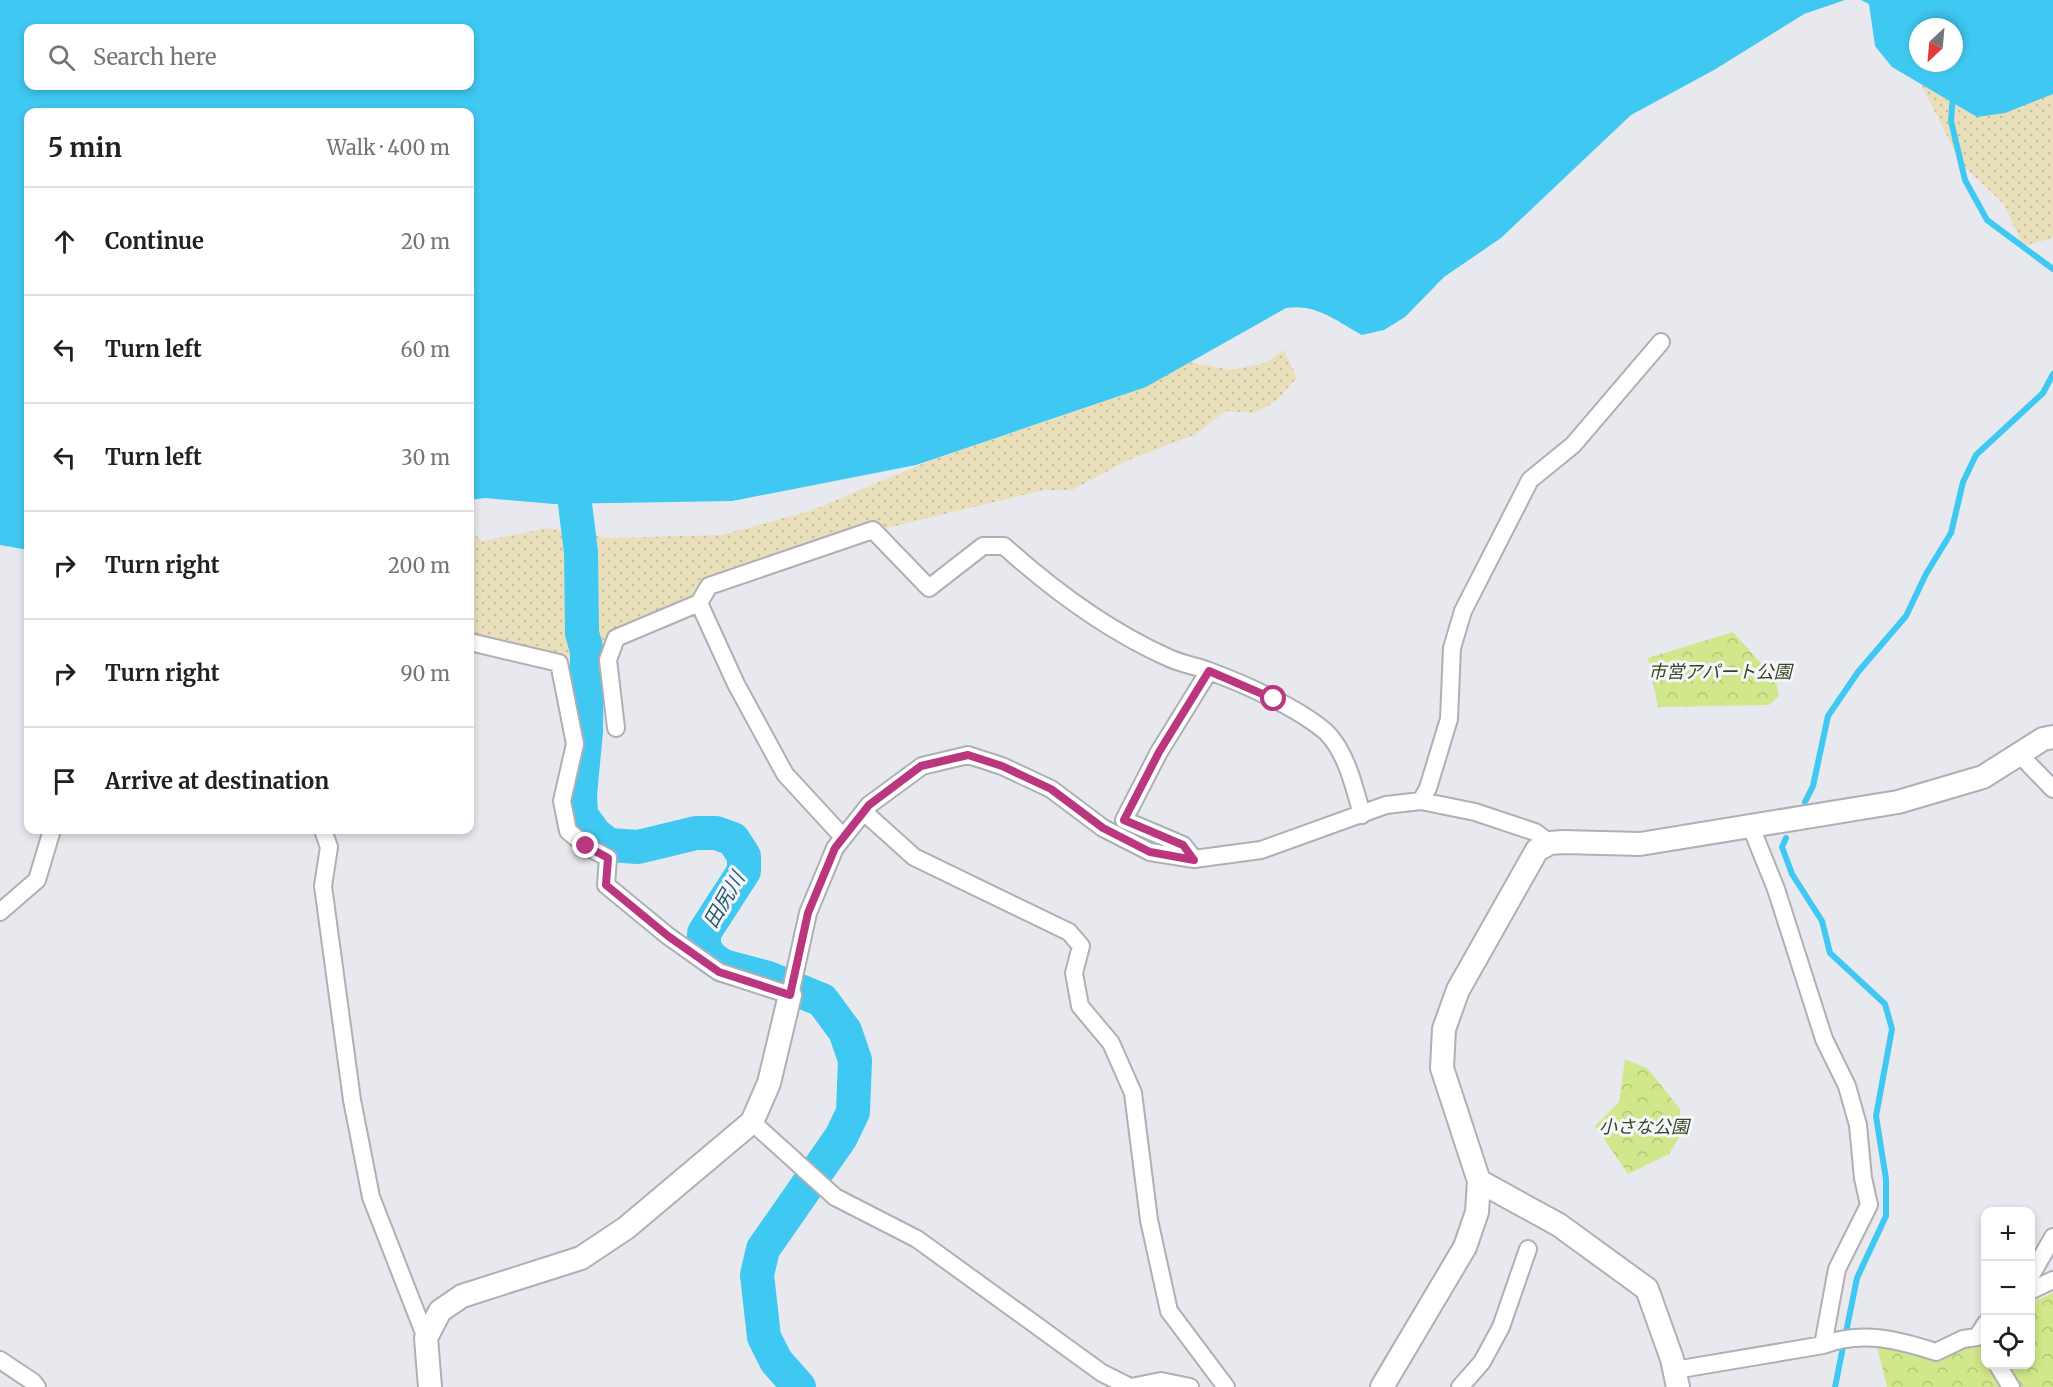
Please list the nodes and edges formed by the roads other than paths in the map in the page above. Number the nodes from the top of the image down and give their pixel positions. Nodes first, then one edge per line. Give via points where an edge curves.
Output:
1 (1661, 342) dead end
2 (699, 603) junction
3 (474, 643) edge
4 (1209, 671) junction
5 (616, 728) dead end
6 (2053, 737) edge
7 (2019, 754) junction
8 (2053, 789) edge
9 (1421, 801) junction
10 (864, 812) junction
11 (1362, 815) junction
12 (1751, 826) junction
13 (51, 834) edge
14 (324, 834) edge
15 (843, 837) junction
16 (1550, 843) junction
17 (1194, 860) junction
18 (0, 912) edge
19 (792, 985) junction
20 (752, 1122) junction
21 (1479, 1181) junction
22 (2053, 1237) edge
23 (1528, 1249) dead end
24 (2035, 1270) edge
25 (2053, 1280) edge
26 (2035, 1289) edge
27 (1981, 1336) edge
28 (426, 1338) junction
29 (1829, 1343) junction
30 (0, 1360) edge
31 (2000, 1369) edge
32 (1677, 1378) edge
33 (1389, 1385) edge
34 (37, 1387) edge
35 (430, 1387) edge
36 (1130, 1387) edge
37 (1190, 1387) edge
38 (1226, 1387) edge
39 (1460, 1387) edge
40 (2011, 1387) edge

1 - 9 street via 1573,445 1530,480 1463,611 1452,648 1449,719
2 - 4 street via 709,586 873,530 929,588 983,546 1004,546 1038,577 1100,622 1171,659
2 - 5 street via 616,638 608,660
2 - 15 street via 736,684 785,774
3 - 19 street via 559,663 575,744 562,801 568,831 608,858 606,885 719,972
4 - 11 street via 1274,699 1327,733 1349,768
4 - 17 street via 1159,752 1124,820 1183,845
6 - 7 street
7 - 8 street
7 - 12 street via 1983,777 1898,802
9 - 11 street via 1386,806
9 - 16 street via 1476,812 1534,832
10 - 15 street
10 - 17 street via 921,766 968,755 1051,789 1103,828 1150,852
10 - 38 street via 914,857 1069,932 1081,946 1074,973 1080,1006 1111,1043 1134,1093 1149,1220 1169,1311
11 - 17 street via 1261,850
12 - 16 street via 1640,844
12 - 29 street via 1776,889 1824,1040 1847,1086 1858,1125 1869,1205 1837,1269
13 - 18 street via 37,880
14 - 28 street via 329,847 323,886 352,1100 371,1197
15 - 19 street via 808,913
16 - 21 street via 1537,849 1530,859 1458,990 1444,1029 1443,1068
19 - 20 street via 769,1083
20 - 28 street via 626,1228 581,1258 462,1296 440,1311
20 - 36 street via 835,1197 917,1239 1102,1373
21 - 32 street via 1559,1225 1647,1289
21 - 33 street via 1477,1212 1465,1247
22 - 24 street
23 - 39 street via 1501,1326 1482,1362
25 - 26 street
27 - 29 street via 1963,1339 1936,1352 1876,1336
28 - 35 street
29 - 32 street
30 - 34 street
31 - 40 street
36 - 37 street via 1161,1381

